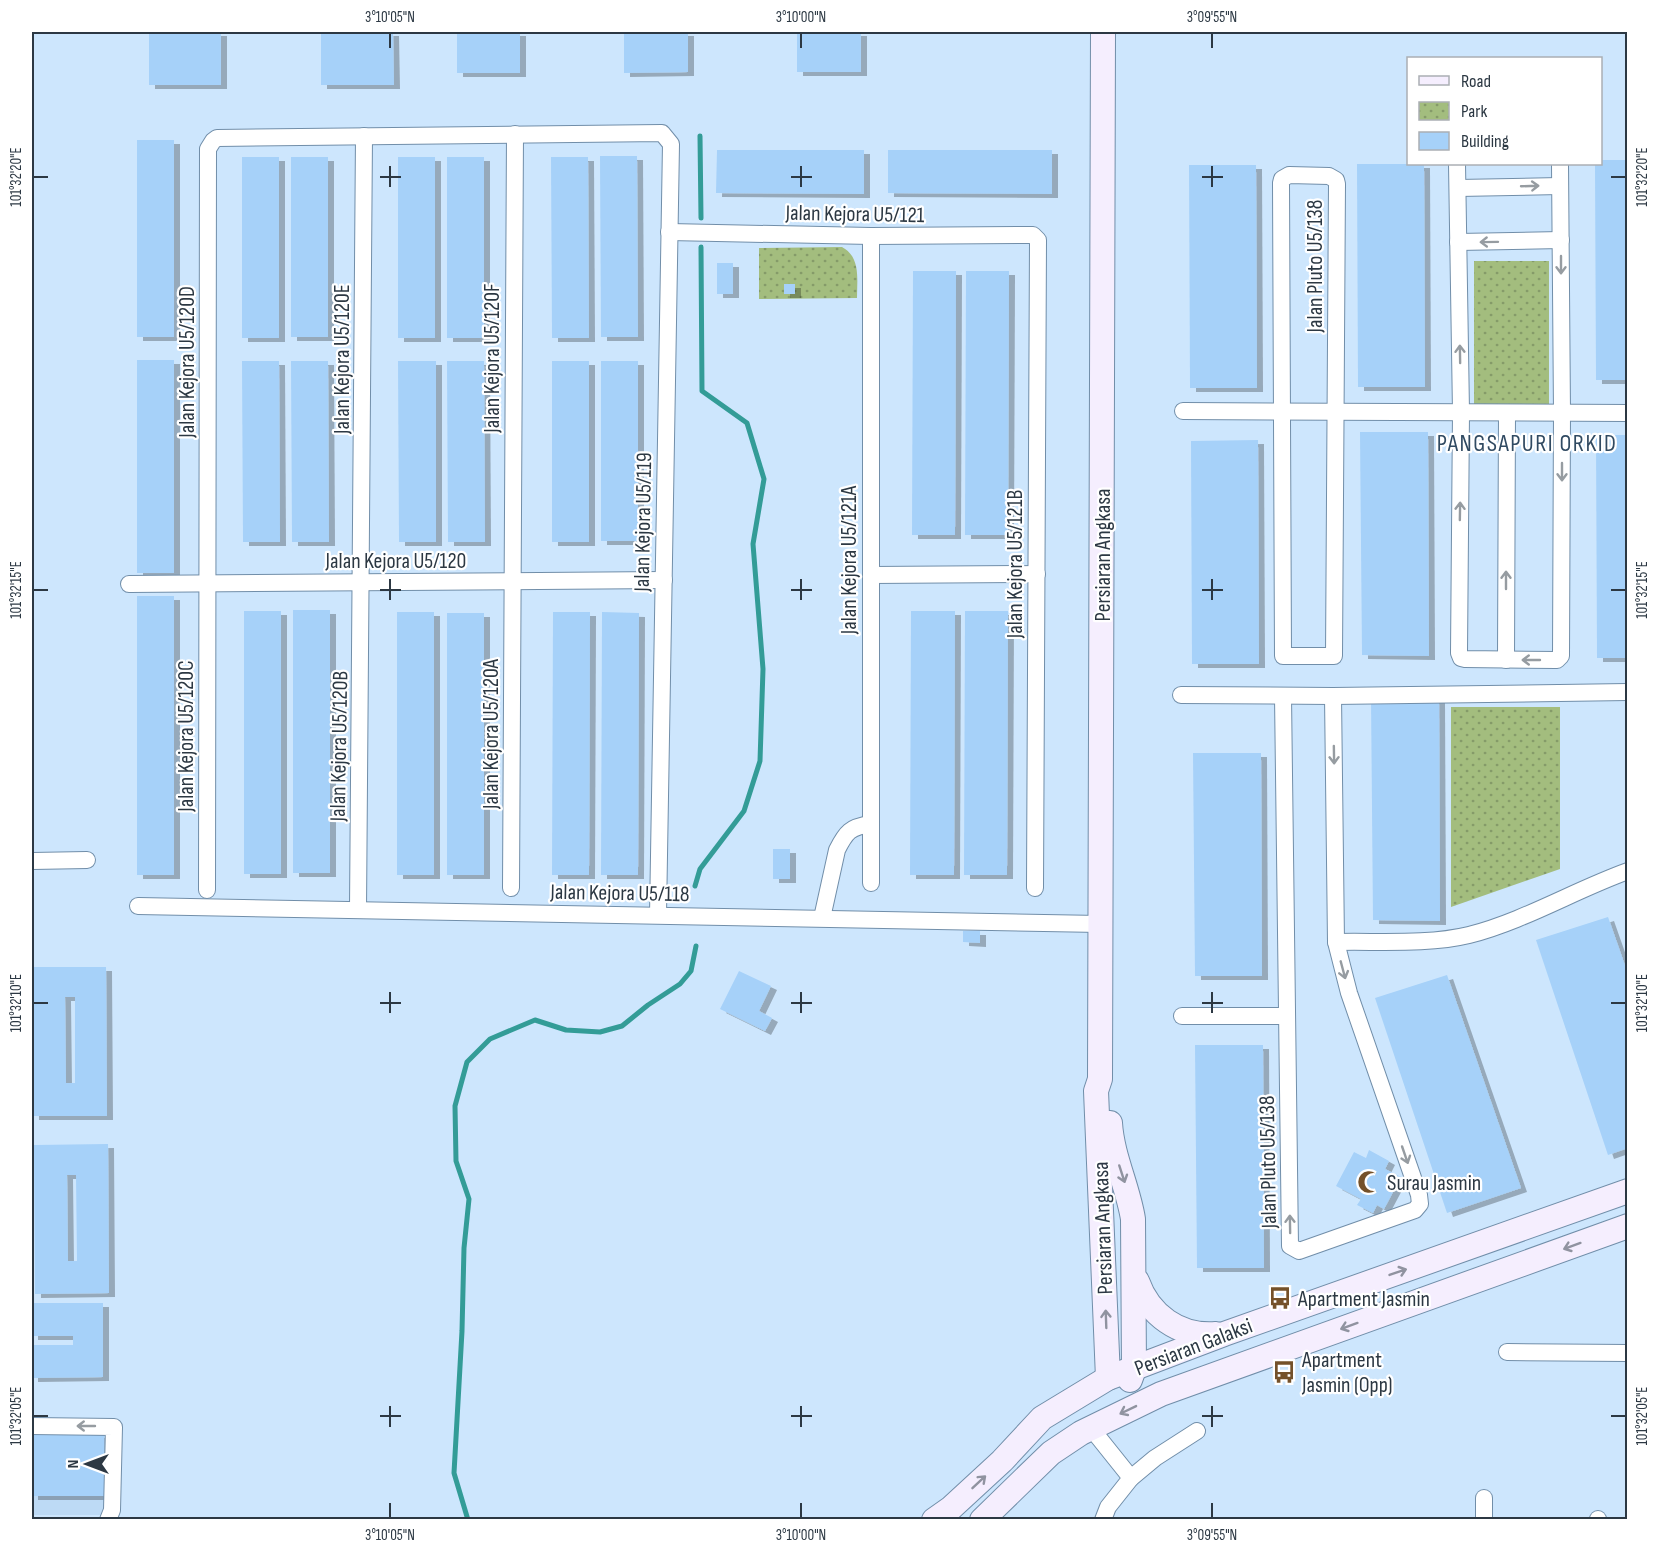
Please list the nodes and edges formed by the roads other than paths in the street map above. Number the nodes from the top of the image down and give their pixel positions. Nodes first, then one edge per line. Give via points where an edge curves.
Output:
1 (1103, 32) edge
2 (515, 134) junction
3 (364, 136) junction
4 (1457, 165) edge
5 (1560, 165) edge
6 (1560, 186) junction
7 (1458, 188) junction
8 (669, 232) junction
9 (871, 236) junction
10 (1038, 240) joint
11 (1561, 240) junction
12 (1458, 242) junction
13 (1183, 411) dead end
14 (1283, 412) junction
15 (1335, 412) junction
16 (1461, 412) junction
17 (1507, 413) junction
18 (1562, 413) junction
19 (1628, 413) edge
20 (1037, 574) junction
21 (871, 575) junction
22 (664, 580) junction
23 (514, 581) junction
24 (362, 582) junction
25 (129, 584) dead end
26 (208, 584) junction
27 (1506, 660) junction
28 (1628, 692) edge
29 (1181, 695) dead end
30 (1283, 696) junction
31 (1333, 696) junction
32 (871, 824) junction
33 (87, 860) dead end
34 (32, 861) edge
35 (1628, 871) edge
36 (871, 883) dead end
37 (511, 888) dead end
38 (1035, 888) dead end
39 (207, 890) dead end
40 (138, 906) dead end
41 (358, 910) junction
42 (658, 915) junction
43 (822, 918) junction
44 (1100, 924) junction
45 (1336, 942) junction
46 (1182, 1016) dead end
47 (1287, 1016) junction
48 (1100, 1079) junction
49 (1628, 1191) edge
50 (1628, 1226) edge
51 (1135, 1275) junction
52 (1224, 1334) junction
53 (1507, 1352) dead end
54 (1628, 1353) edge
55 (1228, 1368) junction
56 (1123, 1377) junction
57 (32, 1426) edge
58 (1091, 1428) junction
59 (1197, 1431) dead end
60 (1051, 1453) junction
61 (1131, 1478) junction
62 (1484, 1498) dead end
63 (108, 1520) edge
64 (934, 1520) edge
65 (982, 1520) edge
66 (1103, 1520) edge
67 (1484, 1520) edge

1 - 44 main road, Persiaran Angkasa
2 - 3 street
2 - 8 street, Jalan Kejora U5/119 via 662,133 671,144
2 - 23 street, Jalan Kejora U5/120F
3 - 24 street, Jalan Kejora U5/120E
3 - 26 street, Jalan Kejora U5/120D via 217,138 208,149
4 - 7 street
5 - 6 street
7 -> 6 street
6 - 11 street
7 - 12 street
8 - 9 street, Jalan Kejora U5/121
8 - 22 street, Jalan Kejora U5/119
9 - 10 street, Jalan Kejora U5/121 via 1033,235
9 - 21 street, Jalan Kejora U5/121A
10 - 20 street, Jalan Kejora U5/121B
11 -> 12 street
11 -> 18 street
16 -> 12 street
13 - 14 street
14 - 15 street
14 - 15 street, Jalan Pluto U5/138 via 1281,183 1289,175 1329,176 1337,184
14 - 15 street, Jalan Pluto U5/138 via 1283,656 1334,656
15 - 16 street
16 - 17 street
27 -> 16 street via 1465,659 1459,653
17 - 18 street
27 -> 17 street
18 - 19 street
18 -> 27 street via 1561,656 1557,660
20 - 21 street
20 - 38 street, Jalan Kejora U5/121B
21 - 32 street, Jalan Kejora U5/121A
22 - 23 street, Jalan Kejora U5/120
22 - 42 street, Jalan Kejora U5/119
23 - 24 street, Jalan Kejora U5/120
23 - 37 street, Jalan Kejora U5/120A
24 - 26 street, Jalan Kejora U5/120
24 - 41 street, Jalan Kejora U5/120B
25 - 26 street, Jalan Kejora U5/120
26 - 39 street, Jalan Kejora U5/120C
28 - 31 street
29 - 30 street
30 - 31 street
30 - 47 street, Jalan Pluto U5/138
31 -> 45 street, Jalan Pluto U5/138
32 - 36 street, Jalan Kejora U5/121A
32 - 43 street via 854,826 841,841
33 - 34 street
35 - 45 street via 1504,924 1471,934 1449,939
40 - 41 street, Jalan Kejora U5/118
41 - 42 street, Jalan Kejora U5/118
42 - 43 street, Jalan Kejora U5/118
43 - 44 street, Jalan Kejora U5/118
44 - 48 main road, Persiaran Angkasa
45 -> 47 street, Jalan Pluto U5/138 via 1349,993 1420,1204 1416,1210 1299,1251 1290,1246
46 - 47 street
48 -> 51 main road, Persiaran Angkasa via 1109,1089 1111,1139 1130,1201
56 -> 48 main road, Persiaran Angkasa via 1096,1091
52 -> 49 main road, Persiaran Galaksi
50 -> 55 main road, Persiaran Galaksi
51 - 52 main road via 1141,1294 1167,1323 1204,1335
51 - 56 main road, Persiaran Angkasa
52 - 56 main road, Persiaran Galaksi
53 - 54 street
55 - 56 main road via 1211,1365 1147,1383
55 -> 58 main road, Persiaran Galaksi via 1161,1394
56 - 60 main road via 1068,1422 1054,1439
64 -> 56 main road, Persiaran Galaksi via 1002,1461 1042,1419
63 -> 57 street via 112,1510 114,1426
58 - 60 main road, Persiaran Galaksi
58 - 61 street
59 - 61 street
60 - 65 main road, Persiaran Galaksi
61 - 66 street via 1108,1507
62 - 67 street

